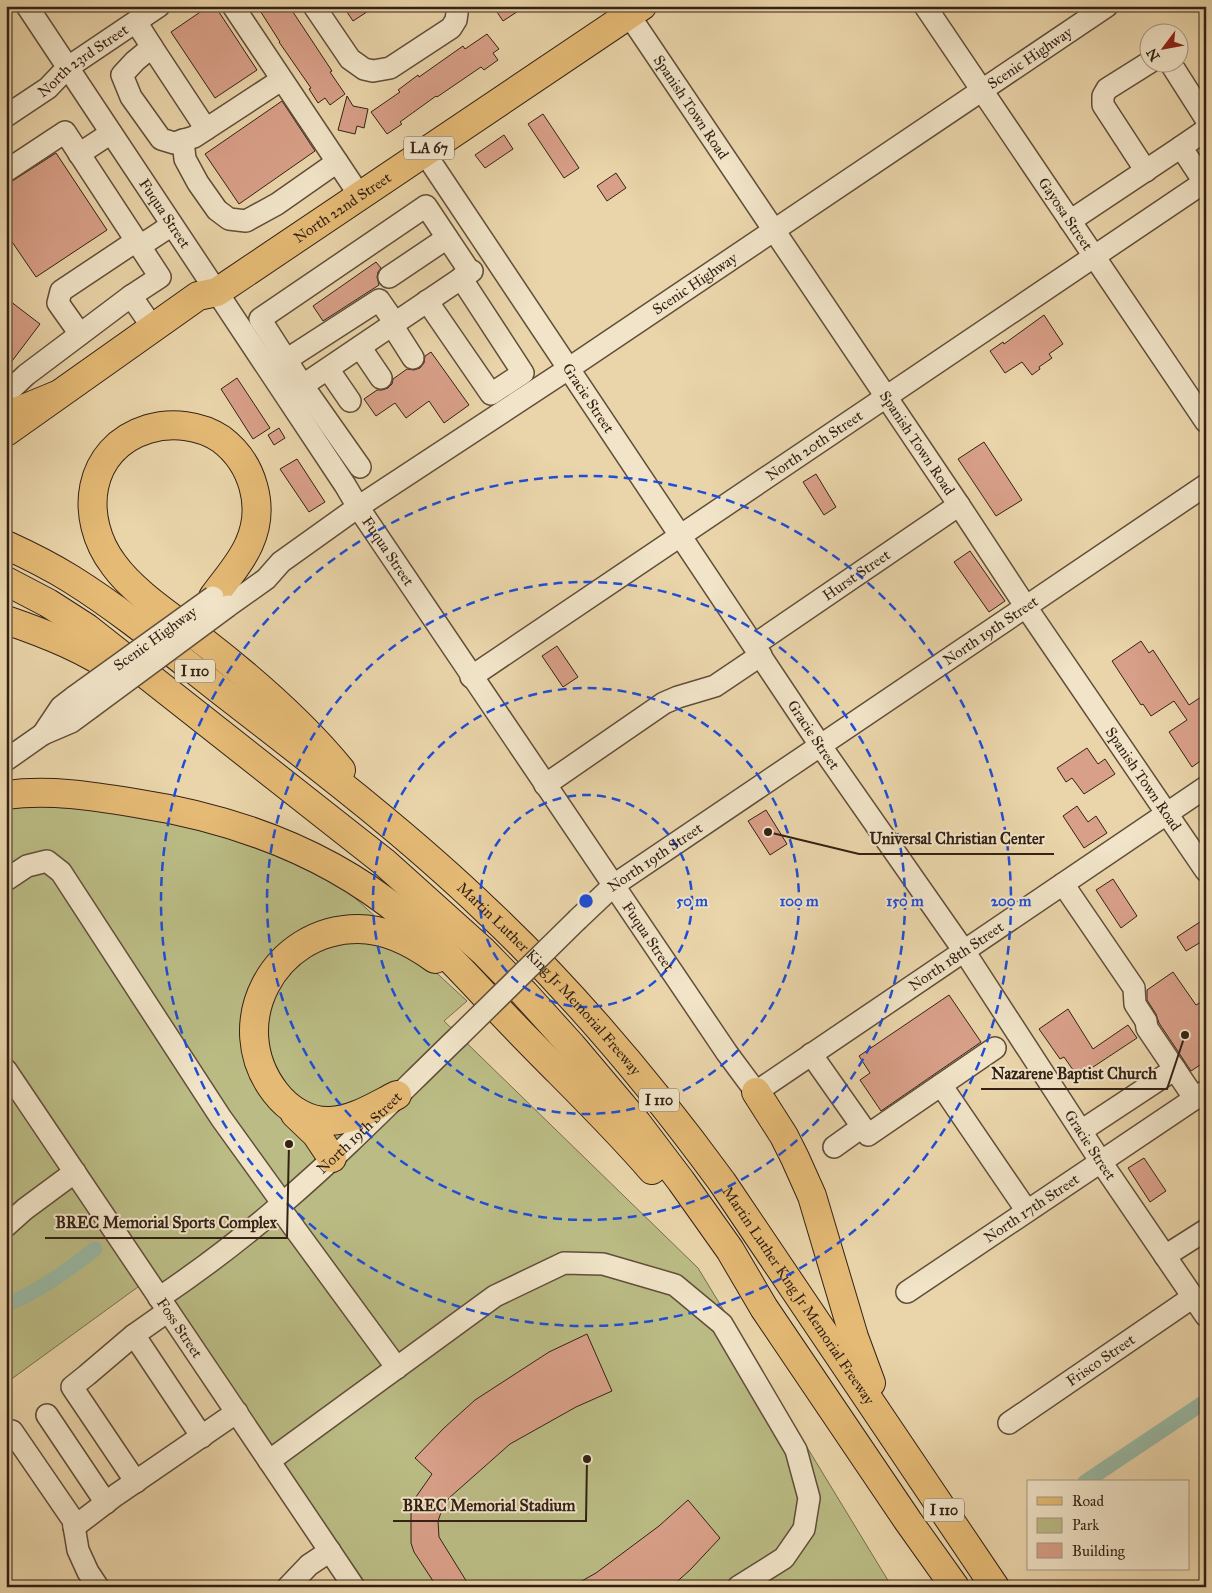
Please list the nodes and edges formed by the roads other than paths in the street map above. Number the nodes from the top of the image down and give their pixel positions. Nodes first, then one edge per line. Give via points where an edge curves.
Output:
1 (27, 6) edge
2 (159, 6) edge
3 (233, 6) edge
4 (314, 6) edge
5 (925, 6) edge
6 (1107, 6) edge
7 (458, 8) edge
8 (636, 11) edge
9 (136, 22) junction
10 (152, 48) junction
11 (68, 68) junction
12 (1140, 68) edge
13 (1175, 72) edge
14 (282, 80) junction
15 (981, 90) junction
16 (9, 107) edge
17 (1206, 119) edge
18 (206, 129) junction
19 (1206, 129) edge
20 (111, 133) junction
21 (183, 140) junction
22 (1181, 147) junction
23 (424, 152) junction
24 (79, 154) junction
25 (337, 162) junction
26 (6, 171) edge
27 (1146, 171) junction
28 (1205, 182) edge
29 (360, 196) junction
30 (1070, 221) junction
31 (172, 225) junction
32 (774, 230) junction
33 (448, 238) junction
34 (138, 243) junction
35 (493, 256) junction
36 (1094, 257) junction
37 (466, 275) junction
38 (389, 278) dead end
39 (217, 292) junction
40 (131, 296) junction
41 (428, 301) junction
42 (394, 324) junction
43 (153, 328) junction
44 (80, 334) junction
45 (360, 347) junction
46 (413, 358) dead end
47 (286, 360) junction
48 (328, 369) junction
49 (568, 369) junction
50 (381, 378) dead end
51 (295, 391) junction
52 (6, 394) edge
53 (57, 395) junction
54 (886, 398) junction
55 (1199, 398) edge
56 (350, 401) dead end
57 (6, 416) edge
58 (1206, 422) edge
59 (6, 432) edge
60 (6, 452) edge
61 (360, 467) dead end
62 (1206, 485) edge
63 (959, 505) junction
64 (358, 507) junction
65 (681, 536) junction
66 (6, 545) edge
67 (6, 581) edge
68 (221, 601) junction
69 (1026, 607) junction
70 (6, 620) edge
71 (757, 650) junction
72 (472, 676) junction
73 (820, 745) junction
74 (6, 760) edge
75 (282, 781) junction
76 (545, 785) junction
77 (1206, 787) edge
78 (6, 795) edge
79 (374, 812) junction
80 (1167, 813) junction
81 (1206, 871) edge
82 (6, 880) edge
83 (1063, 884) junction
84 (614, 885) junction
85 (964, 951) junction
86 (513, 1026) junction
87 (995, 1048) dead end
88 (812, 1054) junction
89 (1174, 1069) junction
90 (6, 1070) edge
91 (941, 1085) junction
92 (756, 1092) junction
93 (1200, 1095) edge
94 (396, 1096) junction
95 (285, 1104) junction
96 (862, 1127) junction
97 (1082, 1131) junction
98 (834, 1147) dead end
99 (332, 1158) junction
100 (1101, 1162) junction
101 (75, 1172) junction
102 (281, 1205) junction
103 (1027, 1212) junction
104 (6, 1226) edge
105 (1206, 1230) edge
106 (1166, 1256) junction
107 (907, 1292) dead end
108 (1193, 1297) junction
109 (164, 1304) junction
110 (764, 1308) junction
111 (1206, 1316) edge
112 (134, 1335) junction
113 (397, 1368) junction
114 (237, 1412) junction
115 (47, 1415) dead end
116 (1009, 1423) dead end
117 (12, 1431) dead end
118 (892, 1433) junction
119 (202, 1437) junction
120 (269, 1461) junction
121 (136, 1482) junction
122 (106, 1503) junction
123 (74, 1527) junction
124 (330, 1551) junction
125 (98, 1587) edge
126 (288, 1587) edge
127 (354, 1587) edge
128 (738, 1587) edge
129 (955, 1587) edge
130 (995, 1587) edge

1 - 11 street, Fuqua Street
2 - 9 street, North 23rd Street
3 - 14 street
4 - 7 street via 350,59 373,71 390,68 451,28
5 - 15 street, Gayosa Street
6 - 15 street, Scenic Highway
8 - 23 main road, North 22nd Street / LA 67
8 - 32 street, Spanish Town Road
9 - 10 street
9 - 11 street, North 23rd Street
10 - 18 street
10 - 21 street via 122,75 132,97 161,139 174,143
11 - 16 street, North 23rd Street via 48,88
11 - 20 street, Fuqua Street
12 - 27 street via 1107,89 1103,105
13 - 17 street
14 - 18 street
14 - 25 street
15 - 30 street, Gayosa Street
15 - 32 street, Scenic Highway
18 - 21 street
19 - 22 street
20 - 24 street
20 - 31 street, Fuqua Street
21 - 25 street via 185,159 198,182 217,210 229,219 246,221
22 - 27 street
22 - 28 street
23 - 29 main road, North 22nd Street / LA 67
23 - 35 street, Gracie Street
24 - 26 street via 65,132
24 - 34 street
25 - 29 street
27 - 30 street
28 - 36 street, North 20th Street
29 - 39 main road, North 22nd Street / LA 67
30 - 36 street, Gayosa Street
31 - 34 street
31 - 39 street, Fuqua Street
32 - 49 street, Scenic Highway
32 - 54 street, Spanish Town Road
33 - 37 street
33 - 38 street
33 - 47 street via 426,206 260,319
34 - 40 street via 160,277
34 - 44 street via 61,291 58,303
35 - 37 street
35 - 49 street, Gracie Street
36 - 54 street, North 20th Street
36 - 55 street, Gayosa Street
37 - 41 street
37 - 41 street via 523,373 491,394
39 - 43 main road, North 22nd Street / LA 67 via 198,296
39 - 51 street, Fuqua Street
39 - 60 main road, North 22nd Street / LA 67 via 208,308
40 - 43 street
40 - 44 street
41 - 42 street
42 - 45 street
42 - 46 street
42 - 47 street via 379,300
43 - 53 main road, North 22nd Street / LA 67
44 - 52 street
45 - 48 street
45 - 50 street
47 - 51 street
48 - 51 street
48 - 56 street
49 - 64 street, Scenic Highway
49 - 65 street, Gracie Street
51 - 61 street
51 - 64 street, Fuqua Street
53 - 57 main road
53 - 59 main road, North 22nd Street / LA 67
54 - 63 street, Spanish Town Road
54 - 65 street, North 20th Street
55 - 58 street, Gayosa Street
62 - 69 street, North 19th Street
63 - 69 street, Spanish Town Road
63 - 71 street, Hurst Street
64 - 68 street, Scenic Highway via 281,562 258,568
64 - 72 street, Fuqua Street
65 - 71 street, Gracie Street
65 - 72 street, North 20th Street
66 - 79 main road, Martin Luther King Jr Memorial Freeway / I 110 via 69,577 107,603
67 - 75 main road, Martin Luther King Jr Memorial Freeway / I 110 via 86,628
68 - 74 street, Scenic Highway, bridge via 82,703 61,708 44,734
68 - 79 main road via 253,533 256,504 249,473 235,451 207,432 166,425 138,433 110,455 94,486 92,507 95,527 106,554 139,590 240,671 305,730
69 - 73 street, North 19th Street
69 - 80 street, Spanish Town Road
70 - 75 main road via 74,647 109,666 172,713
71 - 73 street, Gracie Street
71 - 76 street, Hurst Street via 715,686 664,704
72 - 76 street, Fuqua Street
73 - 84 street, North 19th Street
73 - 85 street, Gracie Street
75 - 110 main road, Martin Luther King Jr Memorial Freeway / I 110 via 410,884 544,1014 682,1181 730,1250
76 - 84 street, Fuqua Street
77 - 80 street, North 18th Street
78 - 86 main road via 59,793 160,806 237,826 303,852 349,876 403,915 461,969
79 - 118 main road, Martin Luther King Jr Memorial Freeway / I 110 via 506,929 581,1006 624,1057 722,1182
80 - 81 street, Spanish Town Road
80 - 83 street, North 18th Street
82 - 102 street via 27,866 47,861 61,872
83 - 85 street, North 18th Street
83 - 89 street via 1134,988 1135,1004
84 - 92 street, Fuqua Street
84 - 94 street, North 19th Street, bridge
85 - 88 street, North 18th Street
85 - 97 street, Gracie Street
86 - 95 main road via 456,974 415,946 382,932 363,929 325,934 299,947 282,961 264,986 257,1005 254,1045 257,1057 271,1087
86 - 110 main road via 636,1151 680,1205 718,1261
87 - 91 street
88 - 92 street, North 18th Street
88 - 96 street
89 - 93 street
89 - 97 street
90 - 101 street, Foss Street
91 - 96 street via 868,1135
91 - 103 street
92 - 118 main road via 784,1136 812,1196 854,1337
93 - 100 street, North 17th Street
94 - 95 main road via 351,1117 328,1121 310,1118
94 - 99 street, North 19th Street
95 - 99 main road via 316,1134
96 - 98 street
97 - 100 street, Gracie Street
99 - 102 street, North 19th Street
100 - 103 street, North 17th Street
100 - 106 street, Gracie Street
101 - 104 street
101 - 109 street, Foss Street
102 - 109 street, North 19th Street
102 - 113 street
103 - 107 street, North 17th Street
105 - 106 street
106 - 108 street, Gracie Street
108 - 111 street, Gracie Street
108 - 116 street, Frisco Street
109 - 112 street, North 19th Street
109 - 114 street, Foss Street
110 - 129 main road, Martin Luther King Jr Memorial Freeway / I 110
112 - 119 street
112 - 121 street, North 19th Street via 72,1386
113 - 120 street
113 - 128 street via 495,1296 564,1263 603,1264 675,1285 722,1324 796,1450 809,1498 804,1529 784,1558
114 - 119 street
114 - 120 street, Foss Street
115 - 122 street
117 - 123 street
118 - 130 main road, Martin Luther King Jr Memorial Freeway / I 110
119 - 121 street
120 - 124 street, Foss Street
121 - 122 street
122 - 123 street
123 - 125 street via 78,1550
124 - 126 street
124 - 127 street, Foss Street

